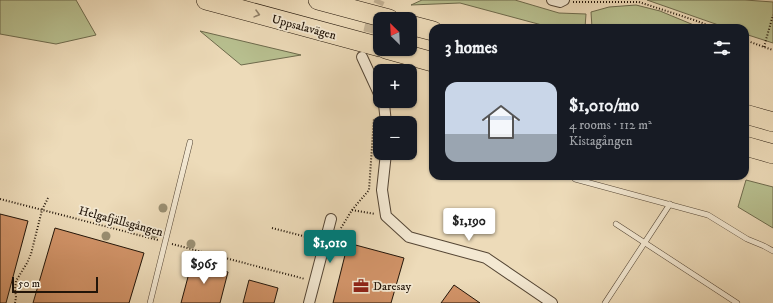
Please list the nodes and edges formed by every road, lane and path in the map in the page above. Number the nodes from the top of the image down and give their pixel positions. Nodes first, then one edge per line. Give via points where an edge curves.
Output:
1 (206, 0) edge
2 (318, 0) edge
3 (559, 1) edge
4 (640, 1) edge
5 (373, 15) edge
6 (773, 15) edge
7 (705, 24) edge
8 (417, 27) edge
9 (429, 30) edge
10 (749, 42) edge
11 (373, 45) edge
12 (764, 48) junction
13 (773, 50) edge
14 (411, 56) edge
15 (362, 57) tunnel mouth
16 (429, 61) edge
17 (373, 81) edge
18 (749, 105) edge
19 (773, 108) edge
20 (749, 115) edge
21 (773, 122) edge
22 (373, 131) edge
23 (190, 142) dead end
24 (749, 147) edge
25 (773, 154) edge
26 (385, 160) edge
27 (579, 180) edge
28 (369, 190) dead end
29 (48, 198) dead end
30 (0, 199) edge
31 (670, 204) junction
32 (42, 210) junction
33 (352, 210) dead end
34 (386, 216) junction
35 (331, 219) dead end
36 (616, 224) dead end
37 (272, 228) dead end
38 (316, 239) dead end
39 (165, 242) junction
40 (644, 242) junction
41 (773, 251) edge
42 (306, 279) dead end
43 (15, 303) edge
44 (150, 303) edge
45 (309, 303) edge
46 (552, 303) edge
47 (605, 303) edge
48 (737, 303) edge

1 -> 11 highway, Uppsalavägen
2 - 5 highway
3 - 4 path
4 - 7 path
6 - 12 path
8 - 9 highway
10 - 12 path
12 - 13 path
14 - 16 highway
15 - 17 street
18 - 19 highway
20 - 21 highway
22 - 28 path
23 - 39 lane
24 - 25 highway
26 - 34 street via 382,190
27 - 31 lane
29 - 32 path
30 - 32 path, Helgafjällsgången
31 - 40 lane
31 - 41 lane via 708,215 747,239
32 - 39 path, Helgafjällsgången
32 - 43 path via 28,263 16,280
33 - 34 path
34 - 46 street via 409,237 486,258
35 - 45 street
36 - 40 lane
37 - 38 path
39 - 42 path, Helgafjällsgången
39 - 44 lane
40 - 47 lane
40 - 48 lane

